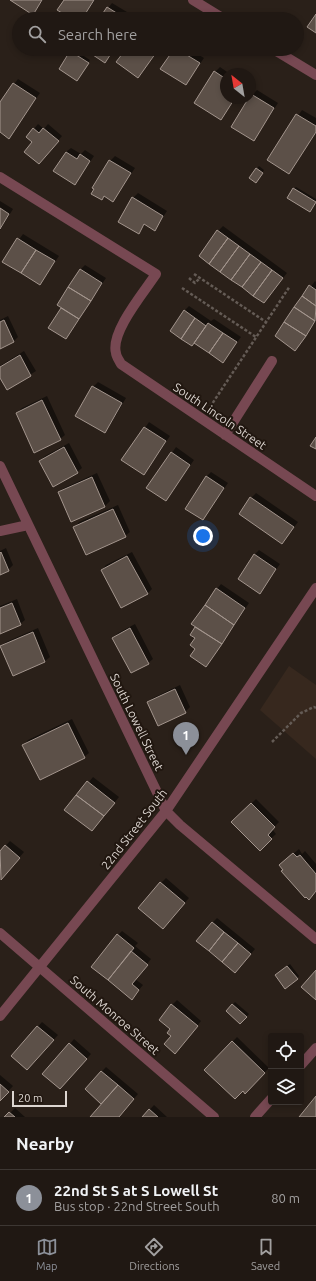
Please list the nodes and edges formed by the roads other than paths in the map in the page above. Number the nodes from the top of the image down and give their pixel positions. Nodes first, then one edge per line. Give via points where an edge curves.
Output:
1 (193, 0) edge
2 (213, 12) edge
3 (285, 56) edge
4 (316, 75) edge
5 (0, 177) edge
6 (272, 361) dead end
7 (225, 435) junction
8 (0, 466) edge
9 (316, 496) edge
10 (28, 525) junction
11 (0, 531) edge
12 (316, 588) edge
13 (166, 812) junction
14 (0, 933) edge
15 (316, 939) edge
16 (40, 968) junction
17 (0, 1016) edge
18 (316, 1048) edge
19 (304, 1062) edge
20 (268, 1102) edge
21 (214, 1117) edge
22 (255, 1117) edge

1 - 2 street
3 - 4 street
5 - 7 street, South Lincoln Street via 156,274 122,324 116,339 115,352 121,364 130,371
6 - 7 street
7 - 9 street, South Lincoln Street
8 - 10 street, South Lowell Street
10 - 11 street
10 - 13 street, South Lowell Street
12 - 13 street, 22nd Street South
13 - 15 street, South Lowell Street
13 - 16 street, 22nd Street South
14 - 16 street, South Monroe Street
16 - 17 street, 22nd Street South
16 - 21 street, South Monroe Street
18 - 19 street
20 - 22 street

